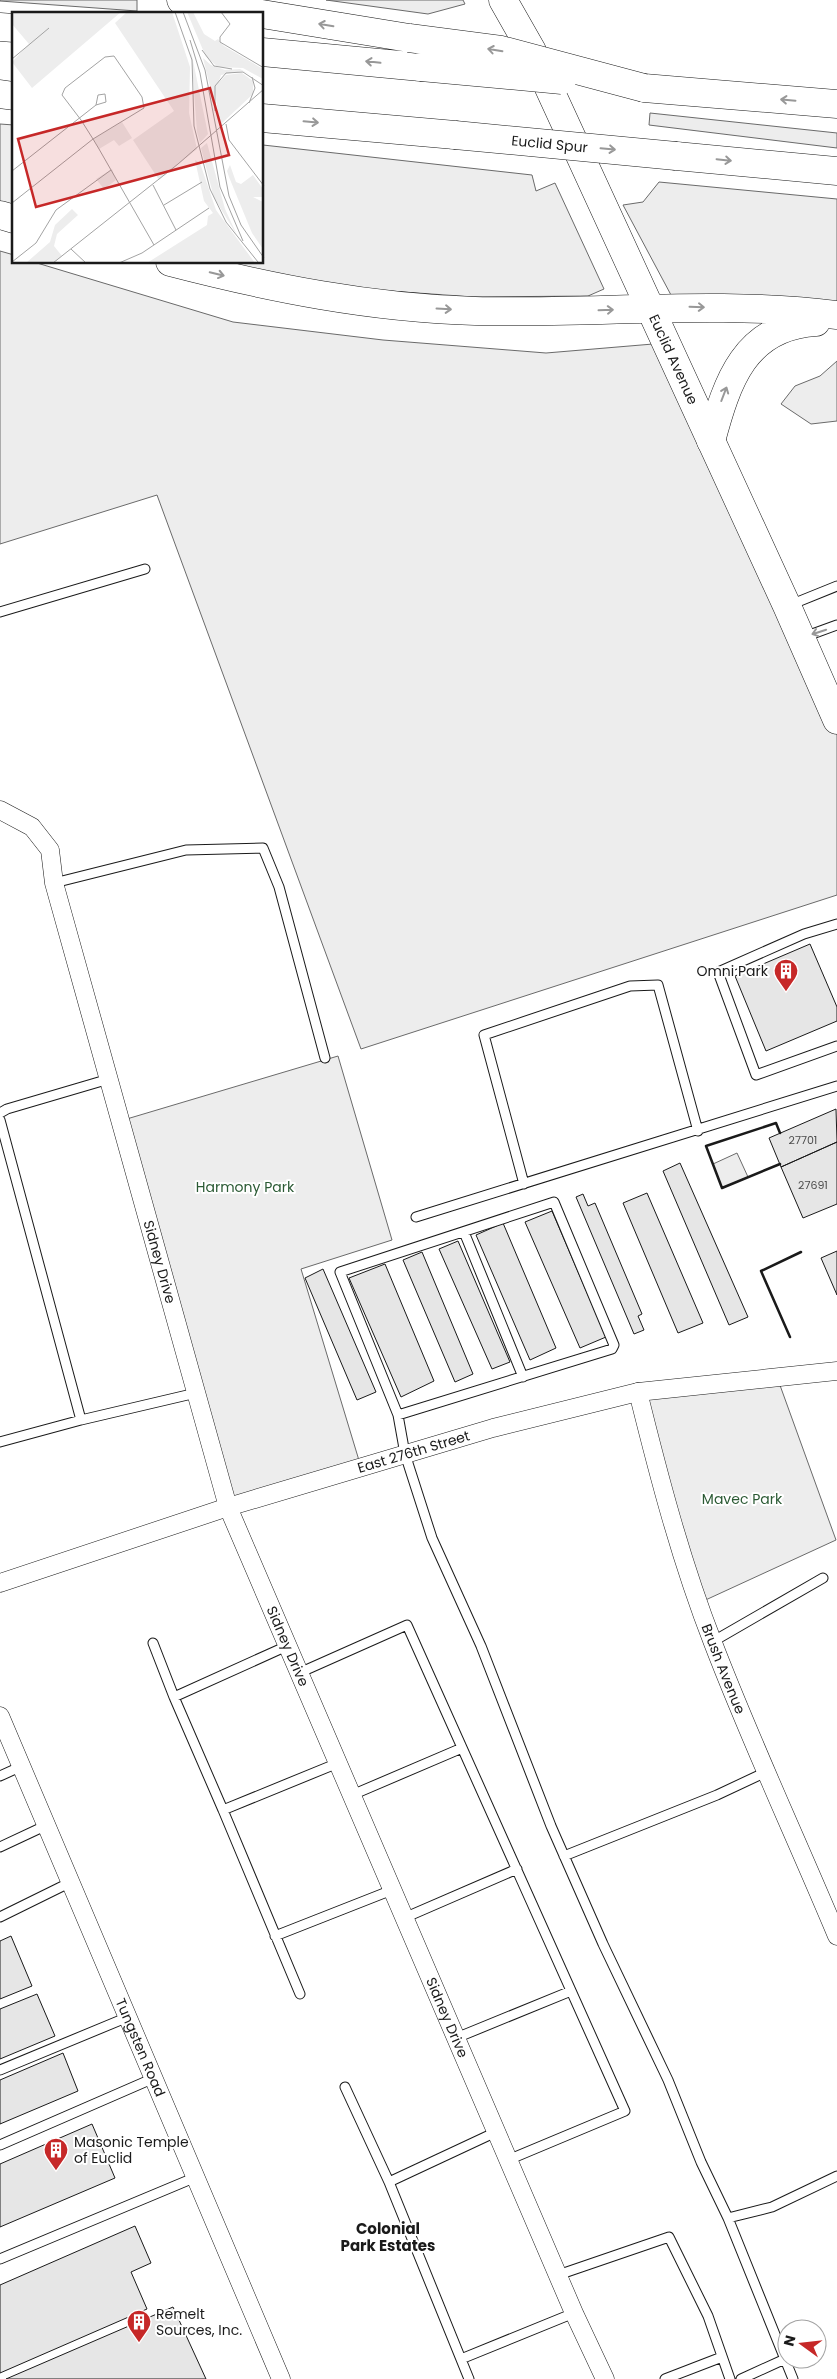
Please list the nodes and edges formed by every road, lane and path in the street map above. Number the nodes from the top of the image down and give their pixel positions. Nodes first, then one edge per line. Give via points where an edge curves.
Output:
1 (182, 0) edge
2 (503, 0) edge
3 (248, 12) edge
4 (264, 14) edge
5 (264, 52) edge
6 (644, 88) junction
7 (837, 104) edge
8 (264, 118) edge
9 (837, 171) edge
10 (178, 264) edge
11 (648, 308) junction
12 (837, 315) edge
13 (837, 321) edge
14 (711, 441) junction
15 (145, 569) dead end
16 (837, 586) edge
17 (787, 606) junction
18 (0, 612) edge
19 (837, 625) edge
20 (801, 638) junction
21 (837, 720) edge
22 (0, 810) edge
23 (54, 883) junction
24 (837, 924) edge
25 (837, 1046) edge
26 (325, 1058) dead end
27 (109, 1079) junction
28 (837, 1086) edge
29 (0, 1113) edge
30 (0, 1120) edge
31 (698, 1131) junction
32 (524, 1184) junction
33 (416, 1217) dead end
34 (464, 1232) junction
35 (837, 1370) edge
36 (523, 1376) junction
37 (638, 1392) junction
38 (196, 1393) junction
39 (398, 1415) junction
40 (81, 1420) junction
41 (0, 1442) edge
42 (405, 1454) junction
43 (228, 1507) junction
44 (823, 1578) dead end
45 (0, 1583) edge
46 (712, 1642) junction
47 (152, 1643) dead end
48 (288, 1646) junction
49 (299, 1673) junction
50 (174, 1697) junction
51 (0, 1716) edge
52 (462, 1748) junction
53 (338, 1763) junction
54 (22, 1766) junction
55 (766, 1772) junction
56 (0, 1776) edge
57 (352, 1795) junction
58 (223, 1810) junction
59 (47, 1825) junction
60 (0, 1847) edge
61 (564, 1856) junction
62 (517, 1869) junction
63 (71, 1882) junction
64 (392, 1890) junction
65 (833, 1915) edge
66 (0, 1917) edge
67 (404, 1918) junction
68 (276, 1936) junction
69 (837, 1936) edge
70 (571, 1991) junction
71 (300, 1994) dead end
72 (128, 2017) junction
73 (456, 2038) junction
74 (0, 2070) edge
75 (154, 2078) junction
76 (345, 2087) dead end
77 (496, 2132) junction
78 (0, 2145) edge
79 (508, 2160) junction
80 (837, 2176) edge
81 (196, 2177) junction
82 (389, 2182) junction
83 (728, 2218) junction
84 (0, 2259) edge
85 (558, 2275) junction
86 (574, 2313) junction
87 (777, 2339) edge
88 (722, 2357) junction
89 (461, 2359) junction
90 (777, 2363) edge
91 (281, 2379) edge
92 (469, 2379) edge
93 (604, 2379) edge
94 (665, 2379) edge
95 (730, 2379) edge
96 (741, 2379) edge

1 - 3 main road
2 - 11 main road, Euclid Avenue via 532,51
6 -> 4 main road, bridge via 501,50
6 -> 5 main road, bridge
7 -> 6 main road
8 -> 9 main road, Euclid Spur, bridge
10 -> 11 main road via 294,292 395,306 476,311
11 -> 12 main road
11 - 14 main road, Euclid Avenue
14 -> 13 main road via 728,384 752,349 785,327
14 - 17 main road, Euclid Avenue
15 - 18 lane
16 - 17 lane
17 - 20 main road, Euclid Avenue
19 -> 20 lane
20 - 21 main road, Euclid Avenue
22 - 23 street, Sidney Drive via 32,827 50,850
23 - 26 lane via 186,850 263,848 279,887
23 - 27 street, Sidney Drive
24 - 25 lane via 804,934 718,972 756,1075
27 - 29 lane
27 - 38 street, Sidney Drive
28 - 31 lane
30 - 40 lane
31 - 32 lane
31 - 32 lane via 658,985 630,986 484,1035
32 - 33 lane
34 - 36 lane
34 - 36 lane via 554,1202 614,1345 612,1349
34 - 39 lane via 340,1272
35 - 37 street, East 276th Street
36 - 39 lane
37 - 42 street, East 276th Street
37 - 46 street, Brush Avenue via 670,1518
38 - 40 lane
38 - 43 street, Sidney Drive
39 - 42 lane
40 - 41 lane
42 - 43 street, East 276th Street
42 - 61 lane via 432,1538 481,1646
43 - 45 street, East 276th Street
43 - 48 street, Sidney Drive
44 - 46 lane
46 - 55 street, Brush Avenue
47 - 50 lane
48 - 49 street, Sidney Drive
48 - 50 lane
49 - 52 lane via 407,1625
49 - 53 street, Sidney Drive
50 - 58 lane
51 - 54 street, Tungsten Road
52 - 57 lane
52 - 62 lane
53 - 57 street, Sidney Drive
53 - 58 lane
54 - 56 lane
54 - 59 street, Tungsten Road
55 - 61 lane
55 - 65 street, Brush Avenue
57 - 64 street, Sidney Drive
58 - 68 lane
59 - 60 lane
59 - 63 street, Tungsten Road
61 - 83 lane
62 - 67 lane
62 - 70 lane
63 - 66 lane
63 - 72 street, Tungsten Road
64 - 67 street, Sidney Drive
64 - 68 lane
65 - 69 street, Brush Avenue
67 - 73 street, Sidney Drive
68 - 71 lane
70 - 73 lane
70 - 79 lane via 625,2111
72 - 74 lane
72 - 75 street, Tungsten Road
73 - 77 street, Sidney Drive
75 - 78 lane
75 - 81 street, Tungsten Road
76 - 82 lane
77 - 79 street, Sidney Drive
77 - 82 lane
79 - 85 street, Sidney Drive
80 - 83 lane via 772,2207
81 - 84 lane
81 - 91 street, Tungsten Road
82 - 89 lane
83 - 87 lane
85 - 86 street, Sidney Drive
85 - 88 lane via 669,2238 708,2316
86 - 89 lane
86 - 93 street, Sidney Drive
88 - 94 lane
88 - 95 lane
89 - 92 lane
90 - 96 lane

